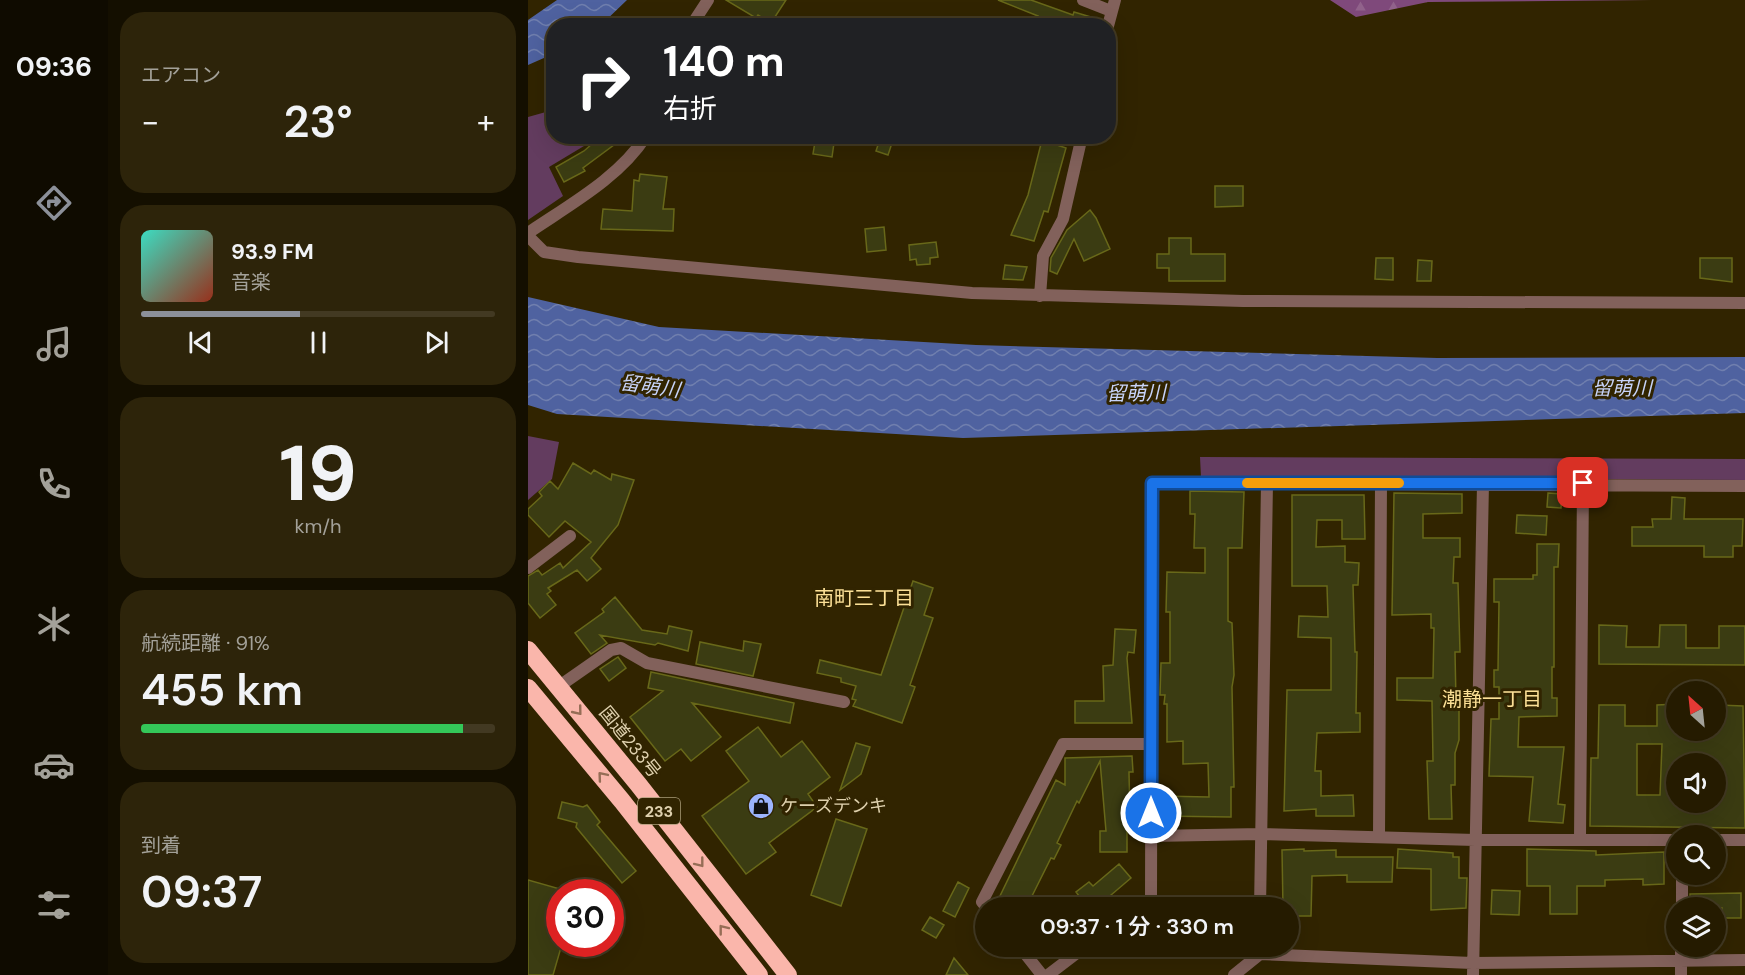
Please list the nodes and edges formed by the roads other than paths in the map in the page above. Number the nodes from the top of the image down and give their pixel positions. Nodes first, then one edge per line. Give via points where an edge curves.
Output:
1 (708, 0) edge
2 (1083, 0) edge
3 (1113, 5) edge
4 (696, 18) edge
5 (641, 144) edge
6 (1080, 144) edge
7 (528, 234) edge
8 (1040, 296) junction
9 (1745, 303) edge
10 (1267, 483) junction
11 (1381, 483) junction
12 (1583, 483) junction
13 (1483, 484) junction
14 (1745, 486) edge
15 (570, 536) dead end
16 (528, 568) edge
17 (528, 650) edge
18 (558, 687) junction
19 (528, 688) edge
20 (844, 702) dead end
21 (1150, 744) junction
22 (1261, 834) junction
23 (1151, 836) junction
24 (1379, 836) junction
25 (1580, 838) junction
26 (1475, 840) junction
27 (1666, 840) edge
28 (1726, 840) edge
29 (1745, 840) edge
30 (985, 897) edge
31 (1151, 897) edge
32 (1260, 897) edge
33 (1299, 953) edge
34 (1028, 957) edge
35 (1072, 957) edge
36 (1253, 957) edge
37 (1681, 960) junction
38 (1745, 960) edge
39 (1472, 969) edge
40 (759, 975) edge
41 (788, 975) edge
42 (1042, 975) edge
43 (1048, 975) edge
44 (1234, 975) edge
45 (1681, 975) edge

1 - 4 street
2 - 3 street
5 - 7 street via 634,155
6 - 8 street via 1063,219 1043,256
7 - 8 street via 544,252 578,257
8 - 9 street
10 - 11 street
10 - 21 street via 1152,483
10 - 22 street
11 - 13 street
11 - 24 street
12 - 13 street
12 - 14 street
12 - 25 street
13 - 26 street
15 - 16 street
17 - 18 highway, 国道233号 / 233
18 - 20 street via 611,650 621,648 647,663
18 -> 41 highway, 国道233号 / 233
40 -> 19 highway, 233
21 - 23 street
21 - 30 street via 1063,744
22 - 23 street
22 - 24 street
22 - 32 street
23 - 31 street
24 - 26 street
25 - 26 street
25 - 27 street
26 - 39 street
28 - 29 street
33 - 39 street
34 - 42 street
35 - 43 street
36 - 44 street
37 - 38 street
37 - 39 street
37 - 45 street

